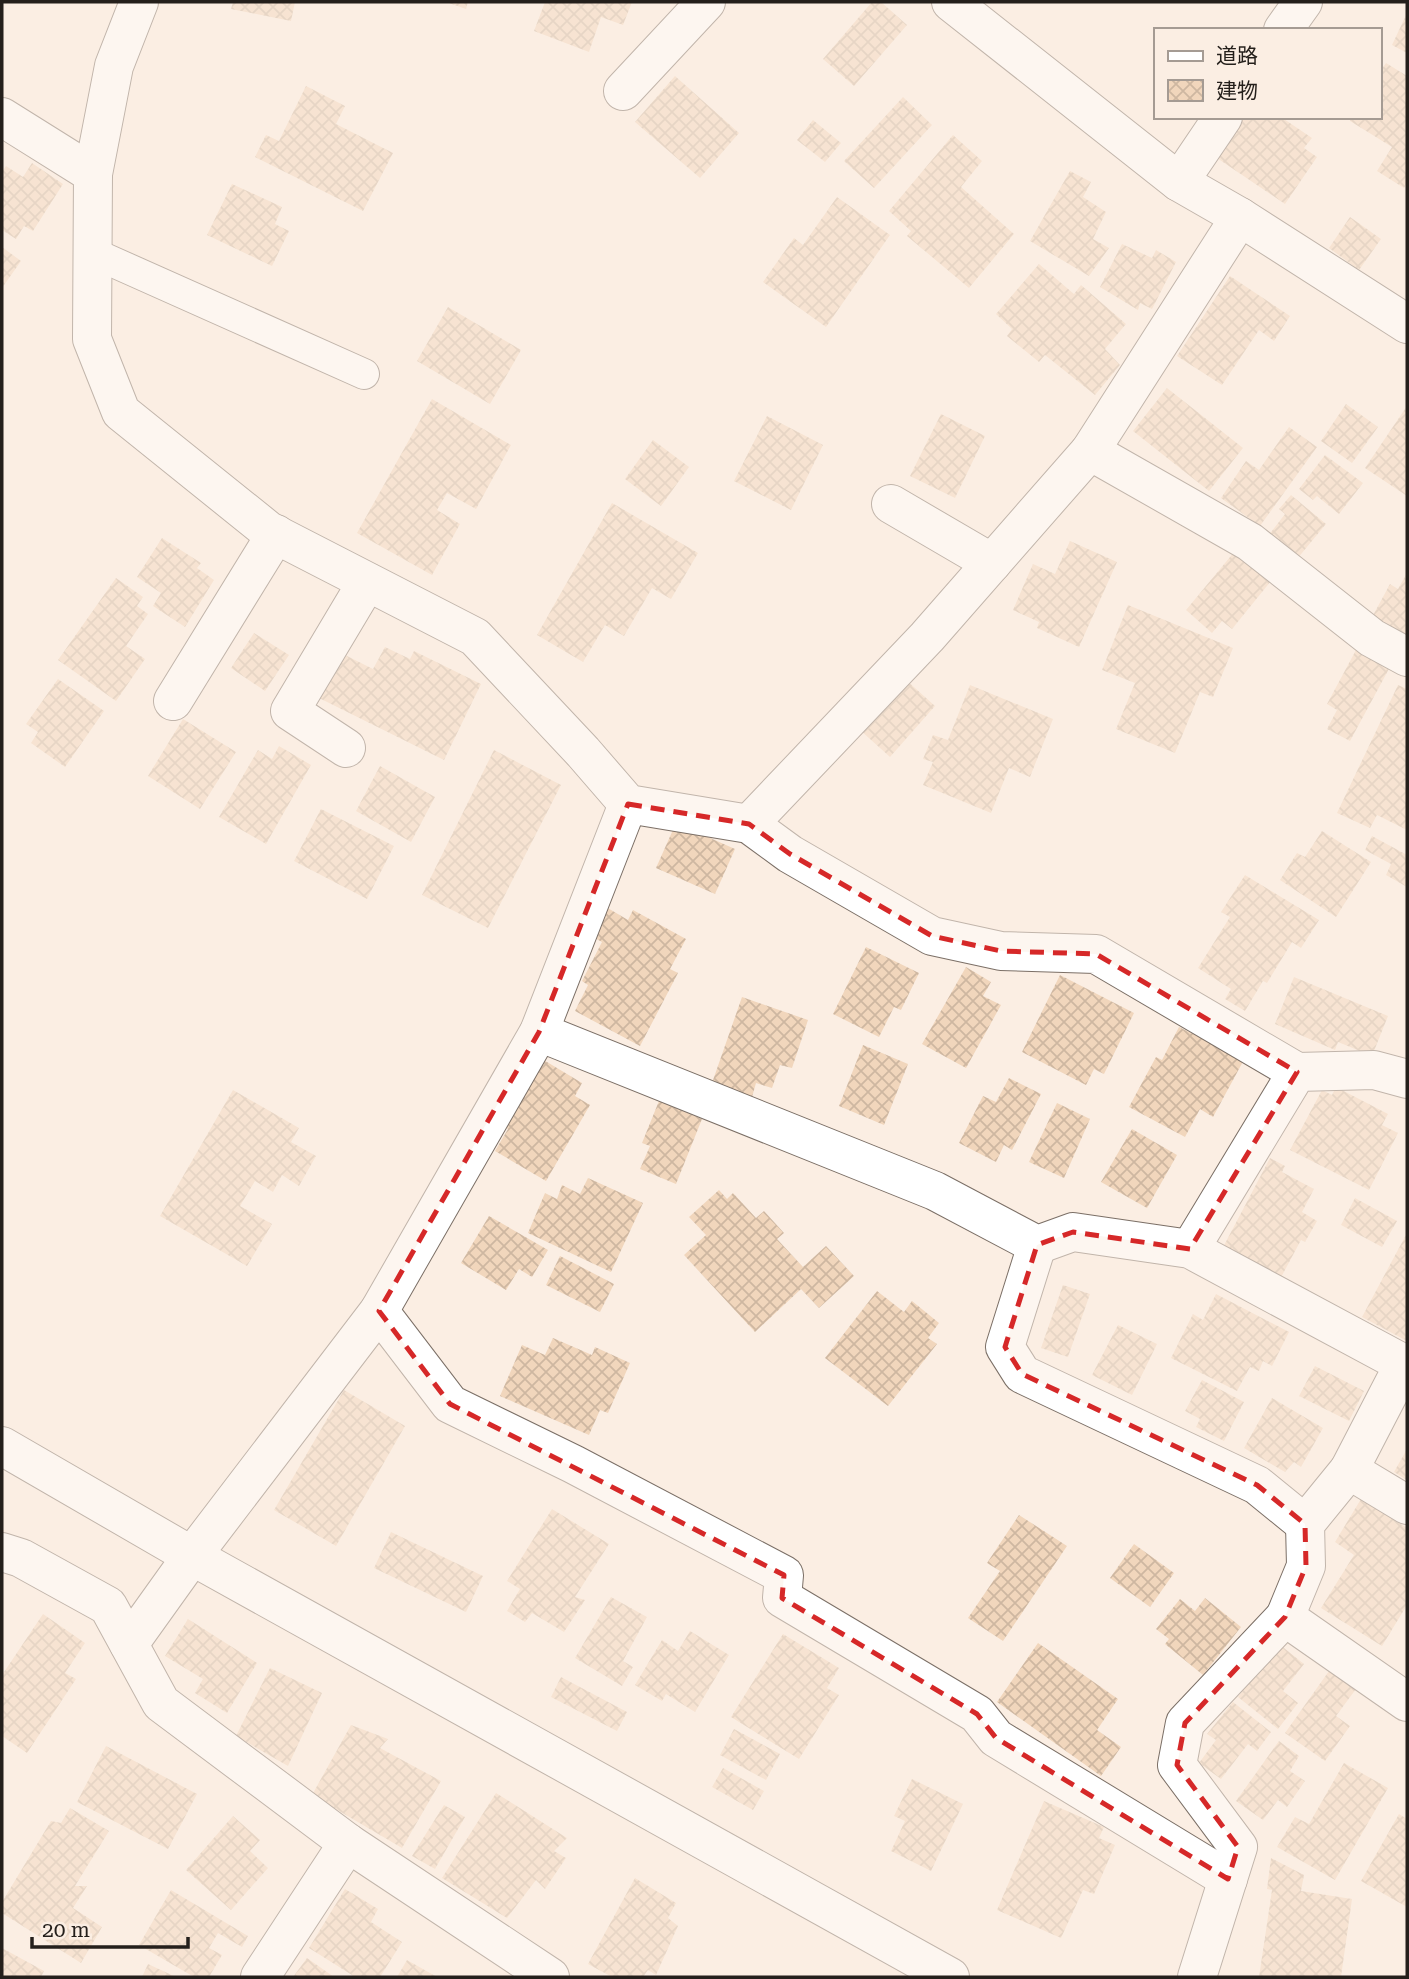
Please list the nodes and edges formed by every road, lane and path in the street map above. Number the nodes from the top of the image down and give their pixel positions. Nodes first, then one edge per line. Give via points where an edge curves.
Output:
1 (139, 2) edge
2 (706, 2) edge
3 (950, 2) edge
4 (1303, 2) edge
5 (1284, 28) edge
6 (624, 91) dead end
7 (2, 117) edge
8 (1222, 119) edge
9 (93, 174) junction
10 (1179, 182) junction
11 (1240, 217) junction
12 (93, 253) junction
13 (1407, 324) edge
14 (364, 373) dead end
15 (1090, 451) junction
16 (891, 504) dead end
17 (276, 534) junction
18 (992, 563) junction
19 (367, 582) junction
20 (1407, 657) edge
21 (173, 701) dead end
22 (346, 748) dead end
23 (628, 804) junction
24 (749, 824) junction
25 (540, 1032) junction
26 (1297, 1072) junction
27 (1407, 1079) edge
28 (1037, 1245) junction
29 (1190, 1248) junction
30 (379, 1311) junction
31 (2, 1446) edge
32 (1349, 1471) junction
33 (1407, 1505) edge
34 (1305, 1524) junction
35 (2, 1552) edge
36 (192, 1556) junction
37 (1285, 1617) junction
38 (129, 1644) junction
39 (1407, 1702) edge
40 (348, 1843) junction
41 (1228, 1879) junction
42 (260, 1977) edge
43 (550, 1977) edge
44 (950, 1977) edge
45 (1197, 1977) edge

1 - 9 street via 114,66
2 - 6 street
3 - 10 street
4 - 5 street
7 - 9 street
8 - 10 street
9 - 12 street
10 - 11 street
11 - 13 street
11 - 15 street
12 - 14 lane
12 - 17 street via 92,340 121,412
15 - 18 street
15 - 20 street via 1250,542 1373,638
16 - 18 street
17 - 19 street
17 - 21 street
18 - 24 street
19 - 22 street via 290,711
19 - 23 street via 475,637
23 - 24 street
23 - 25 street
24 - 26 street via 790,854 932,936 1001,951 1096,954
25 - 28 street via 935,1191
25 - 30 street
26 - 27 street via 1374,1070
26 - 29 street
28 - 29 street via 1073,1232
28 - 34 street via 1005,1347 1022,1374 1257,1485
29 - 32 street via 1404,1364
30 - 36 street
30 - 41 street via 450,1404 783,1575 782,1598 977,1714 996,1738
31 - 36 street
32 - 33 street
32 - 34 street
34 - 37 street via 1306,1566
35 - 38 street via 108,1606
36 - 38 street
36 - 44 street
37 - 39 street
37 - 41 street via 1185,1723 1177,1765 1238,1847
38 - 40 street via 161,1703
40 - 42 street
40 - 43 street
41 - 45 street

